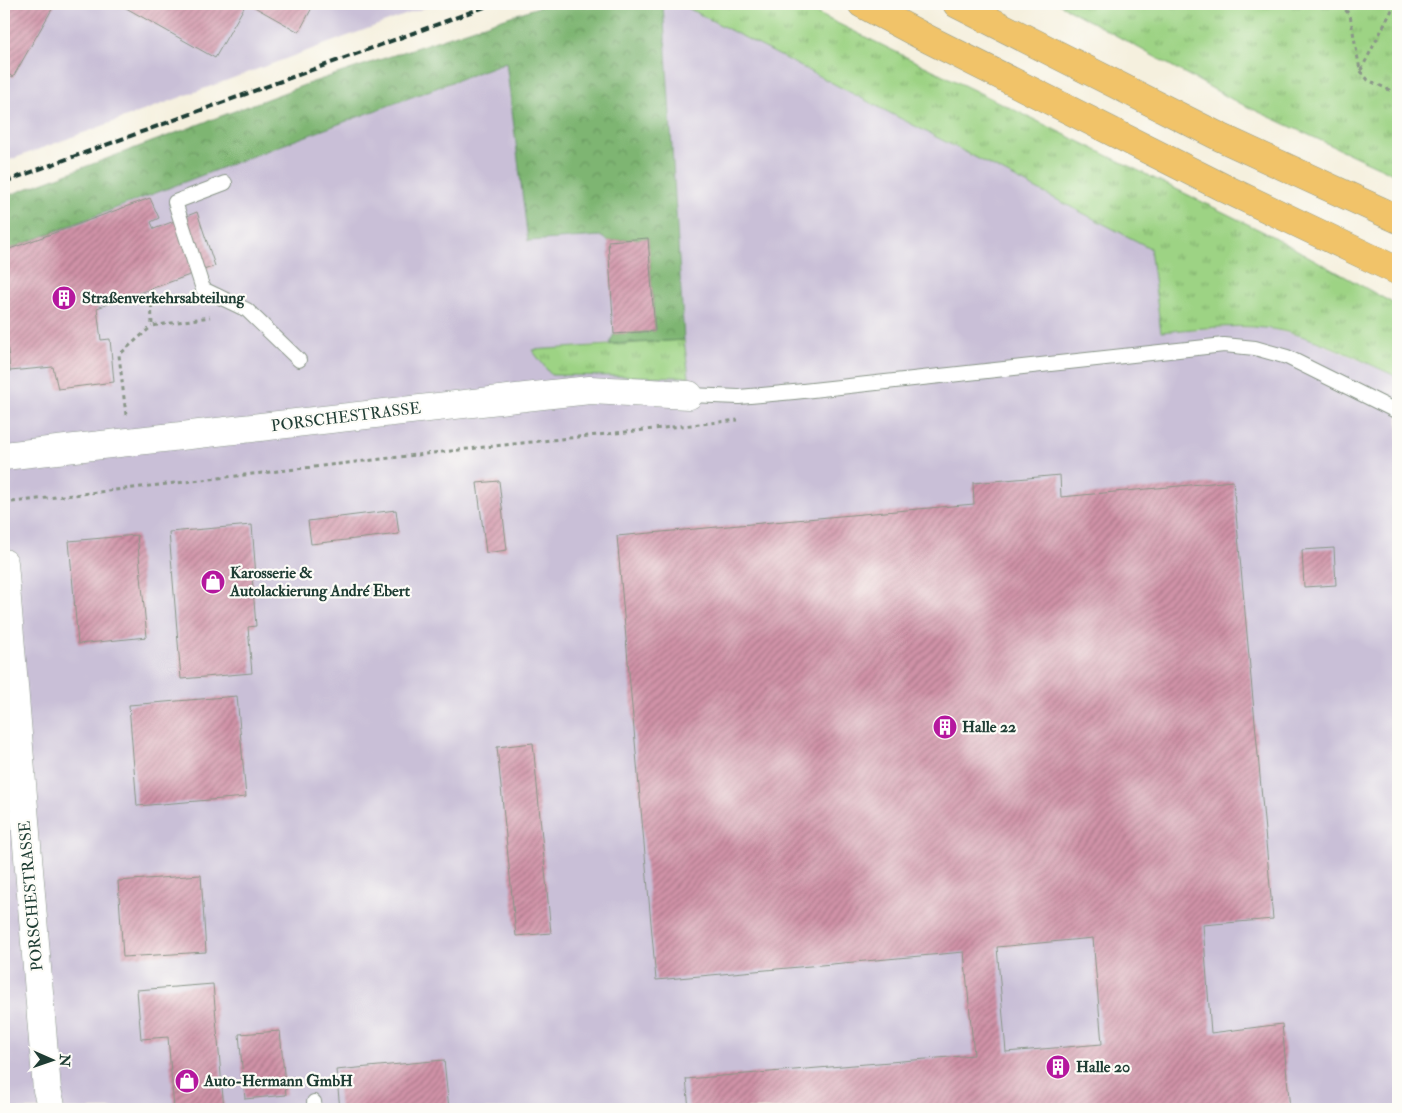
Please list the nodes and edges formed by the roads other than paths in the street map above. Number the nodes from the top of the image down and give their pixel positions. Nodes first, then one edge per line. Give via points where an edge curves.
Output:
1 (862, 4) edge
2 (957, 4) edge
3 (225, 183) dead end
4 (1398, 219) edge
5 (1398, 272) edge
6 (299, 360) dead end
7 (689, 395) joint
8 (1398, 412) edge
9 (4, 456) edge
10 (4, 563) edge
11 (52, 1109) edge

1 - 5 highway
2 - 4 highway via 1220,137
3 - 6 lane via 175,202 203,289 247,310
7 - 8 lane via 738,397 794,392 1224,345 1255,348 1287,357
7 - 9 street, PORSCHESTRASSE via 590,390
10 - 11 street, PORSCHESTRASSE via 47,1090

